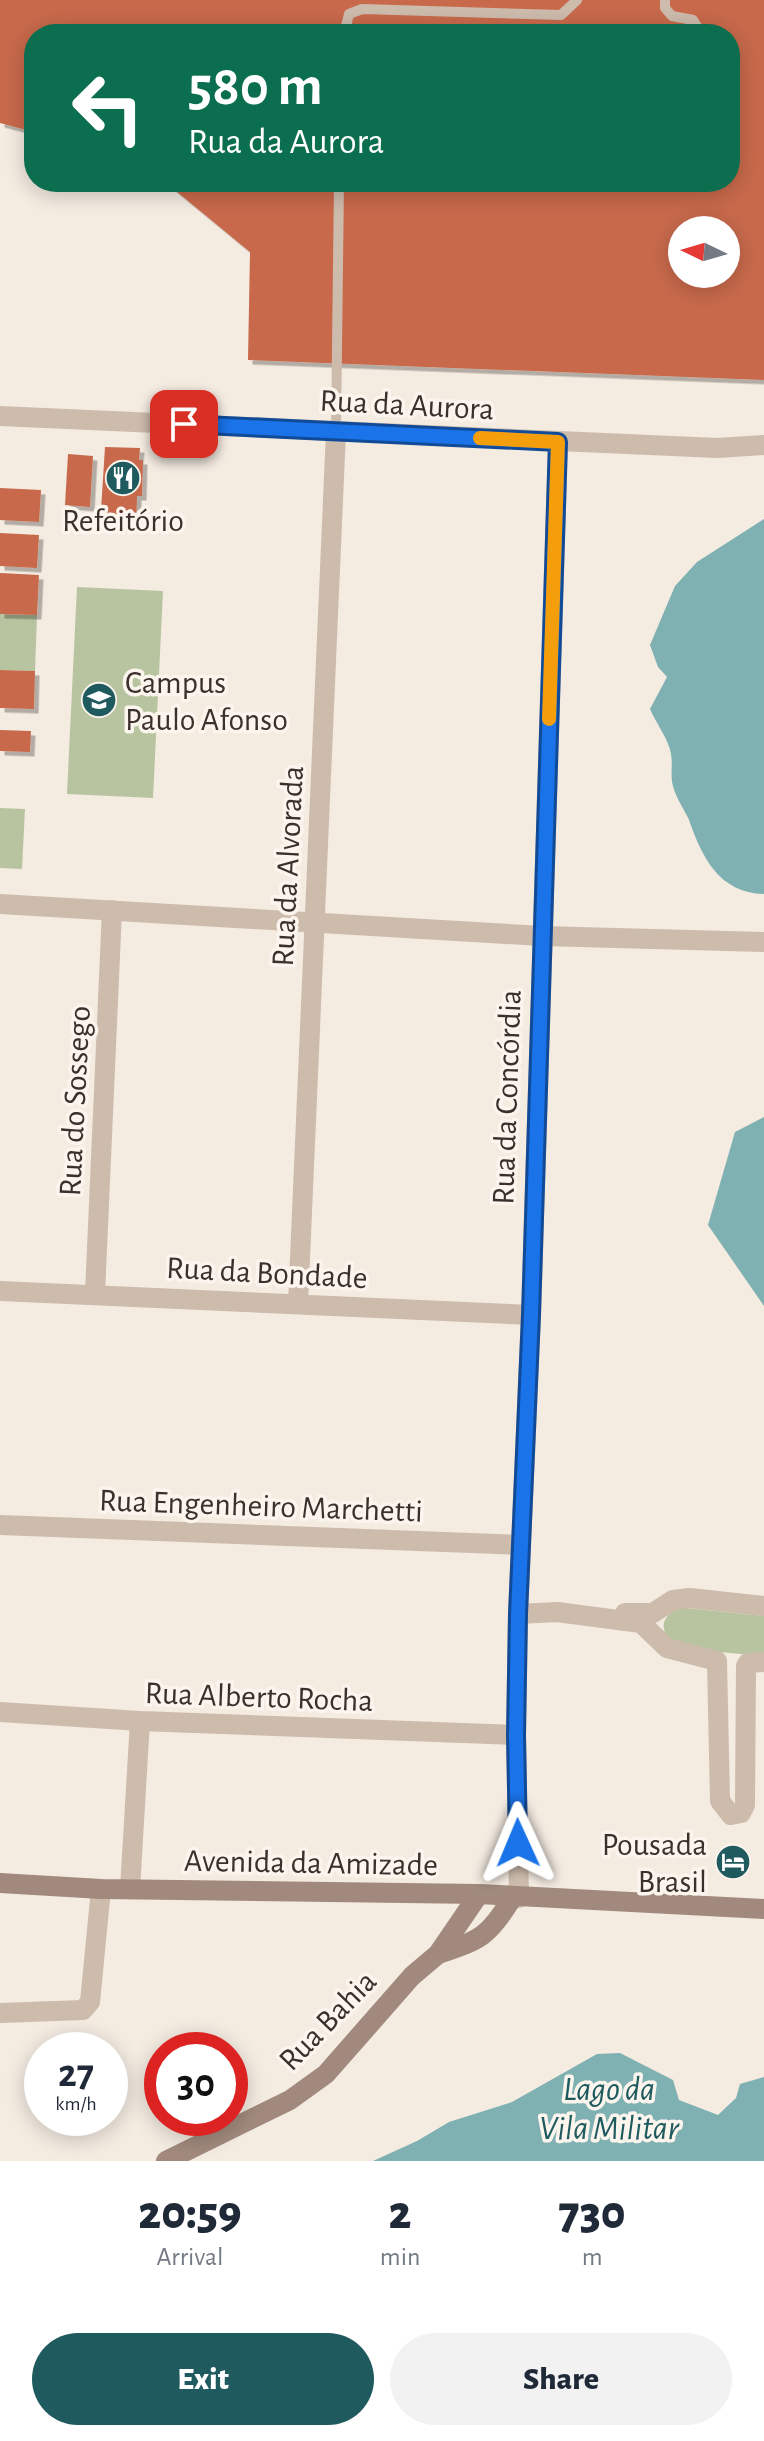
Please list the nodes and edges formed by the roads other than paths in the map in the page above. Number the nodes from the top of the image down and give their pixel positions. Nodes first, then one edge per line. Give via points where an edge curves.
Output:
1 (577, 0) edge
2 (665, 0) edge
3 (346, 24) edge
4 (696, 24) edge
5 (339, 192) edge
6 (0, 416) edge
7 (336, 431) junction
8 (558, 442) junction
9 (764, 445) edge
10 (0, 904) edge
11 (112, 910) junction
12 (314, 921) junction
13 (542, 936) junction
14 (764, 942) edge
15 (0, 1291) edge
16 (95, 1294) junction
17 (298, 1304) junction
18 (531, 1315) junction
19 (0, 1525) edge
20 (520, 1545) junction
21 (518, 1605) junction
22 (764, 1606) edge
23 (755, 1664) edge
24 (0, 1712) edge
25 (140, 1721) junction
26 (516, 1735) junction
27 (0, 1883) edge
28 (101, 1889) junction
29 (130, 1889) junction
30 (479, 1894) junction
31 (516, 1897) junction
32 (764, 1909) edge
33 (438, 1954) junction
34 (0, 2013) edge
35 (166, 2161) edge

1 - 3 lane via 561,15 362,9 349,14
2 - 4 lane via 672,16
5 - 7 lane
6 - 7 street, Rua da Aurora
7 - 8 street, Rua da Aurora
7 - 12 street, Rua da Alvorada
8 - 9 street, Rua da Aurora
8 - 13 street, Rua da Concórdia
10 - 11 street
11 - 12 street
11 - 16 street, Rua do Sossego
12 - 13 street
12 - 17 street, Rua da Alvorada
13 - 14 street
13 - 18 street, Rua da Concórdia
15 - 16 street, Rua da Bondade
16 - 17 street, Rua da Bondade
17 - 18 street, Rua da Bondade
18 - 20 street, Rua da Concórdia
19 - 20 street, Rua Engenheiro Marchetti
20 - 21 street, Rua da Concórdia
21 - 22 street via 638,1615 690,1598
21 - 23 street via 641,1623 667,1648 717,1661 720,1801 731,1815 741,1813 745,1805
21 - 26 street, Rua da Concórdia
24 - 25 street, Rua Alberto Rocha
25 - 26 street, Rua Alberto Rocha
25 - 29 street
26 - 31 street, Rua da Concórdia
27 - 28 street, Avenida da Amizade
28 - 29 street, Avenida da Amizade
28 - 34 street via 90,2002 83,2010
29 - 30 street, Avenida da Amizade
30 - 31 street, Avenida da Amizade
30 - 33 street, Rua Bahia
31 - 32 street, Avenida da Amizade
31 - 33 street, Rua Bahia via 480,1938
33 - 35 street, Rua Bahia via 326,2074 290,2100

